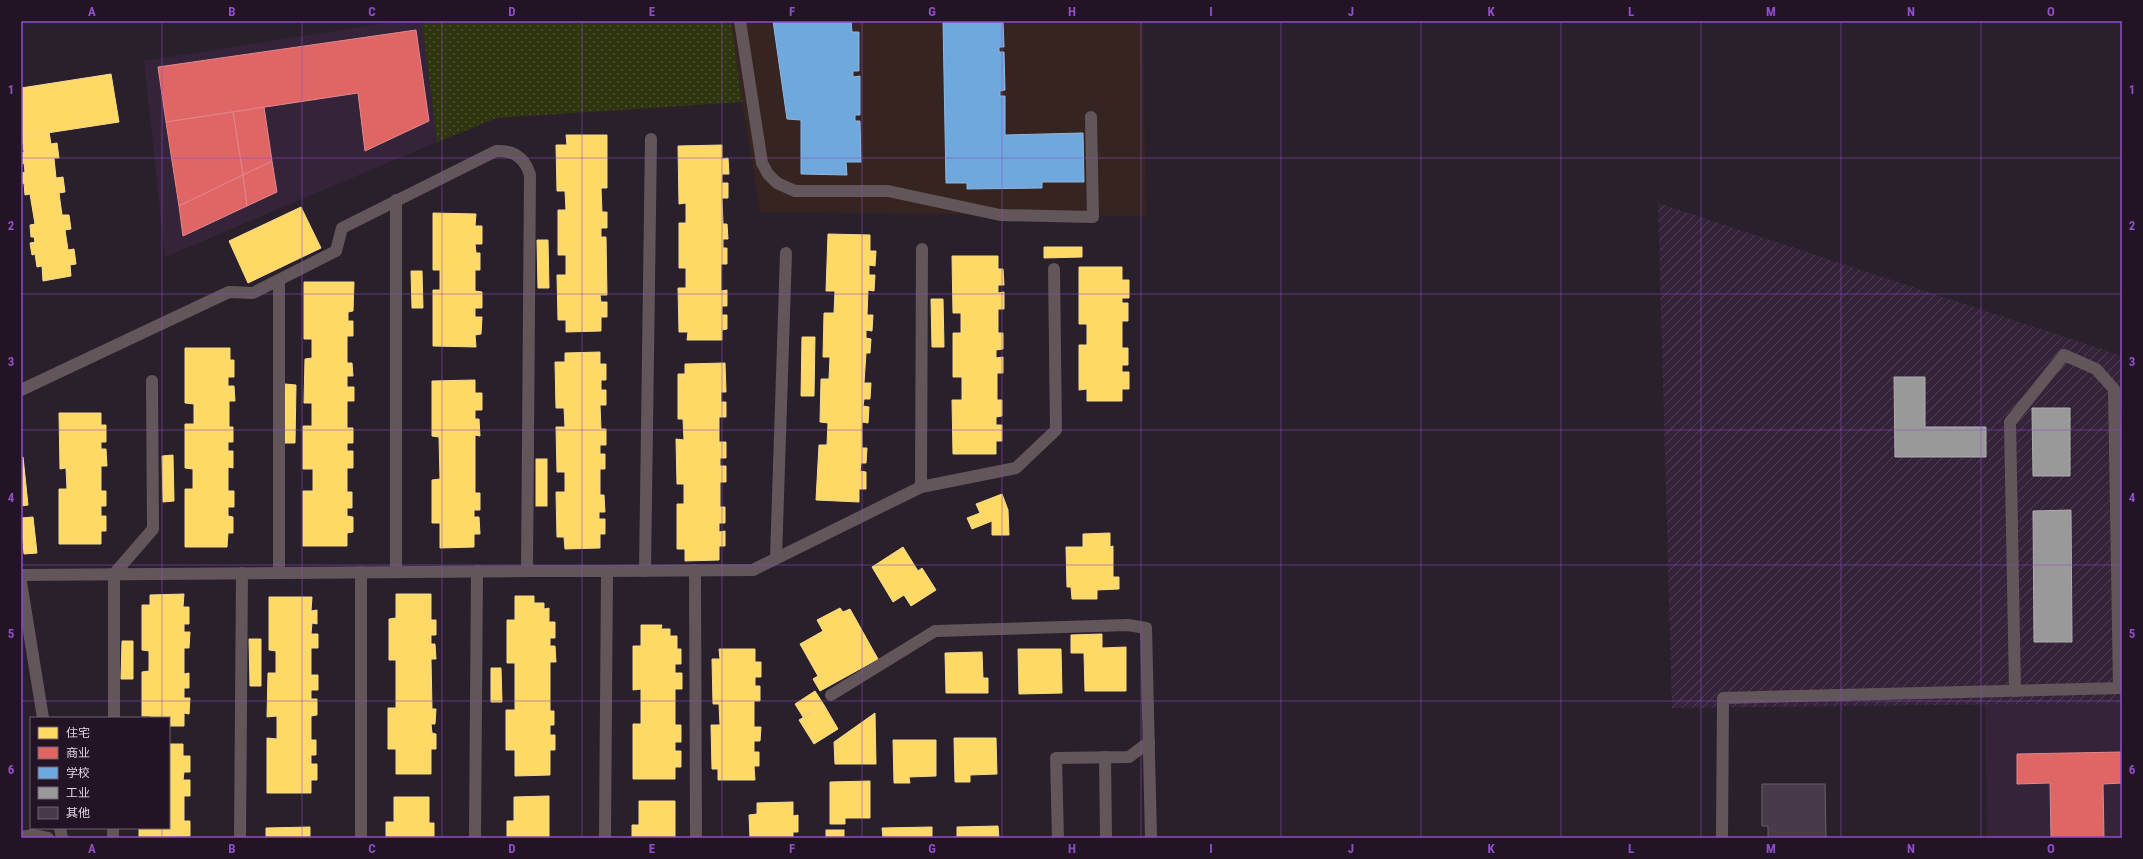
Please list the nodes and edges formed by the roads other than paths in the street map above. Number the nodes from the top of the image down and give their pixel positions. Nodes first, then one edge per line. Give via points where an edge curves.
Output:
1 (740, 21) edge
2 (1091, 117) dead end
3 (651, 139) dead end
4 (396, 200) junction
5 (922, 249) dead end
6 (786, 254) dead end
7 (1054, 269) dead end
8 (279, 280) junction
9 (152, 381) dead end
10 (21, 390) edge
11 (922, 487) junction
12 (776, 558) junction
13 (645, 570) junction
14 (695, 570) junction
15 (477, 571) junction
16 (527, 571) junction
17 (607, 571) junction
18 (361, 572) junction
19 (396, 572) junction
20 (242, 573) junction
21 (279, 573) junction
22 (114, 574) junction
23 (21, 575) edge
24 (21, 582) edge
25 (2121, 688) edge
26 (2015, 691) junction
27 (831, 695) dead end
28 (43, 717) edge
29 (114, 717) edge
30 (1149, 742) junction
31 (1105, 757) junction
32 (21, 837) edge
33 (48, 838) edge
34 (240, 838) edge
35 (362, 838) edge
36 (475, 838) edge
37 (605, 838) edge
38 (696, 838) edge
39 (1058, 838) edge
40 (1106, 838) edge
41 (1151, 838) edge
42 (1722, 838) edge

1 - 2 lane via 762,163 777,183 795,192 888,191 1000,214 1093,217
3 - 13 lane
4 - 8 lane via 342,228 336,251
4 - 16 lane via 496,151 514,153 528,166 530,175
4 - 19 lane
5 - 11 lane
6 - 12 lane
7 - 11 lane via 1056,430 1016,468
8 - 10 lane via 253,293 229,292
8 - 21 lane
9 - 22 lane via 152,529
11 - 12 lane
12 - 14 lane via 752,570
13 - 14 lane
13 - 17 lane
14 - 38 lane
15 - 16 lane
15 - 19 lane
15 - 36 lane
16 - 17 lane
17 - 37 lane
18 - 19 lane
18 - 21 lane
18 - 35 lane
20 - 21 lane
20 - 22 lane
20 - 34 lane
22 - 23 lane
22 - 29 lane
24 - 28 lane
25 - 26 lane
25 - 26 lane via 2114,389 2096,369 2064,356 2010,422
26 - 42 lane via 1723,698
27 - 30 lane via 934,631 1128,625 1146,628
30 - 31 lane via 1129,757
30 - 41 lane
31 - 39 lane via 1056,758
31 - 40 lane
32 - 33 lane via 33,835

